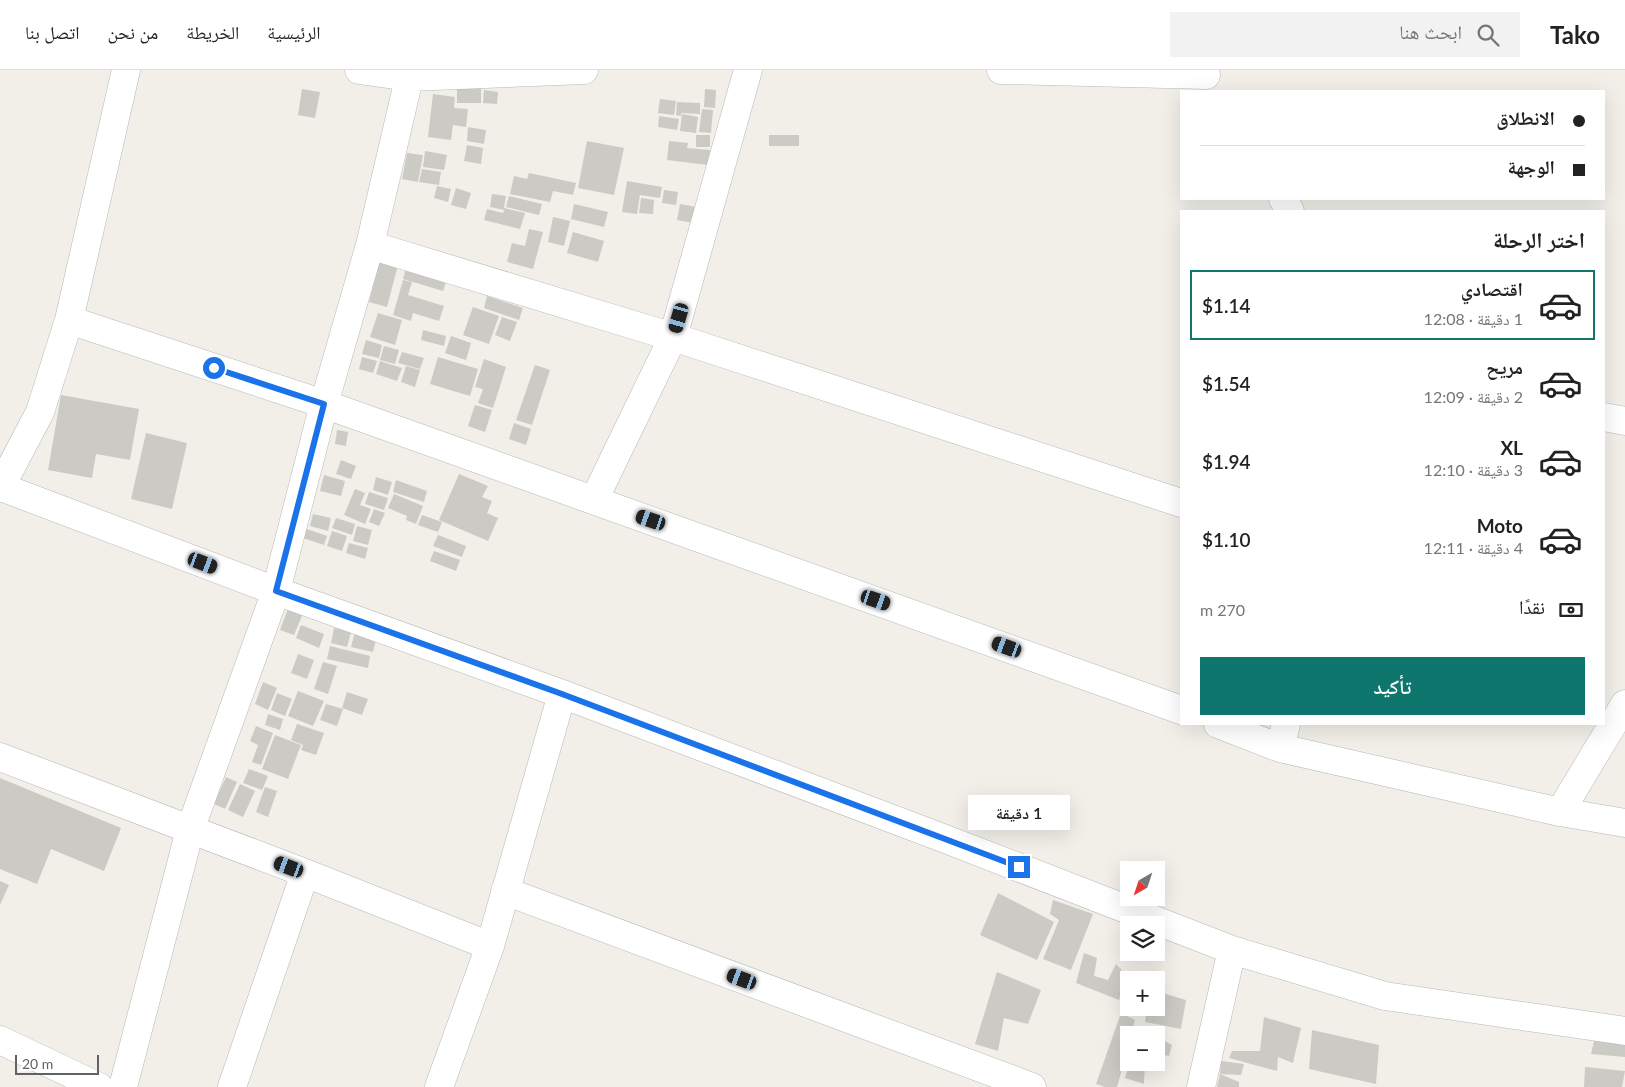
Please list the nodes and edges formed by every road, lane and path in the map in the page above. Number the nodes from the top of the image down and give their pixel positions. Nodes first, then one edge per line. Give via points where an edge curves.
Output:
1 (126, 70) edge
2 (359, 70) edge
3 (584, 70) edge
4 (748, 70) edge
5 (1001, 70) edge
6 (410, 73) edge
7 (1208, 79) edge
8 (370, 245) junction
9 (69, 320) junction
10 (673, 337) junction
11 (324, 404) junction
12 (1605, 417) edge
13 (1625, 421) edge
14 (0, 488) edge
15 (594, 500) junction
16 (1180, 503) edge
17 (276, 591) junction
18 (562, 694) junction
19 (1625, 704) edge
20 (1180, 710) edge
21 (1223, 725) edge
22 (1283, 736) edge
23 (0, 757) edge
24 (1560, 812) junction
25 (1625, 823) edge
26 (190, 830) junction
27 (305, 873) junction
28 (506, 891) junction
29 (490, 946) junction
30 (1232, 950) junction
31 (1625, 1031) edge
32 (0, 1040) edge
33 (99, 1087) edge
34 (122, 1087) edge
35 (232, 1087) edge
36 (439, 1087) edge
37 (1032, 1087) edge
38 (1201, 1087) edge

1 - 9 street
2 - 6 street
3 - 6 street
4 - 10 street
5 - 7 street
6 - 8 street
8 - 10 street
8 - 11 street
9 - 11 street
9 - 14 street via 40,412
10 - 15 street
10 - 16 street
11 - 15 street
11 - 17 street
12 - 13 street
14 - 17 street
15 - 20 street
17 - 18 street
17 - 26 street
18 - 28 street
18 - 30 street
19 - 24 street
21 - 22 street
22 - 24 street
23 - 26 street
24 - 25 street
26 - 27 street
26 - 34 street
27 - 29 street
27 - 35 street
28 - 29 street
28 - 37 street
29 - 36 street
30 - 31 street via 1385,996
30 - 38 street
32 - 33 street

